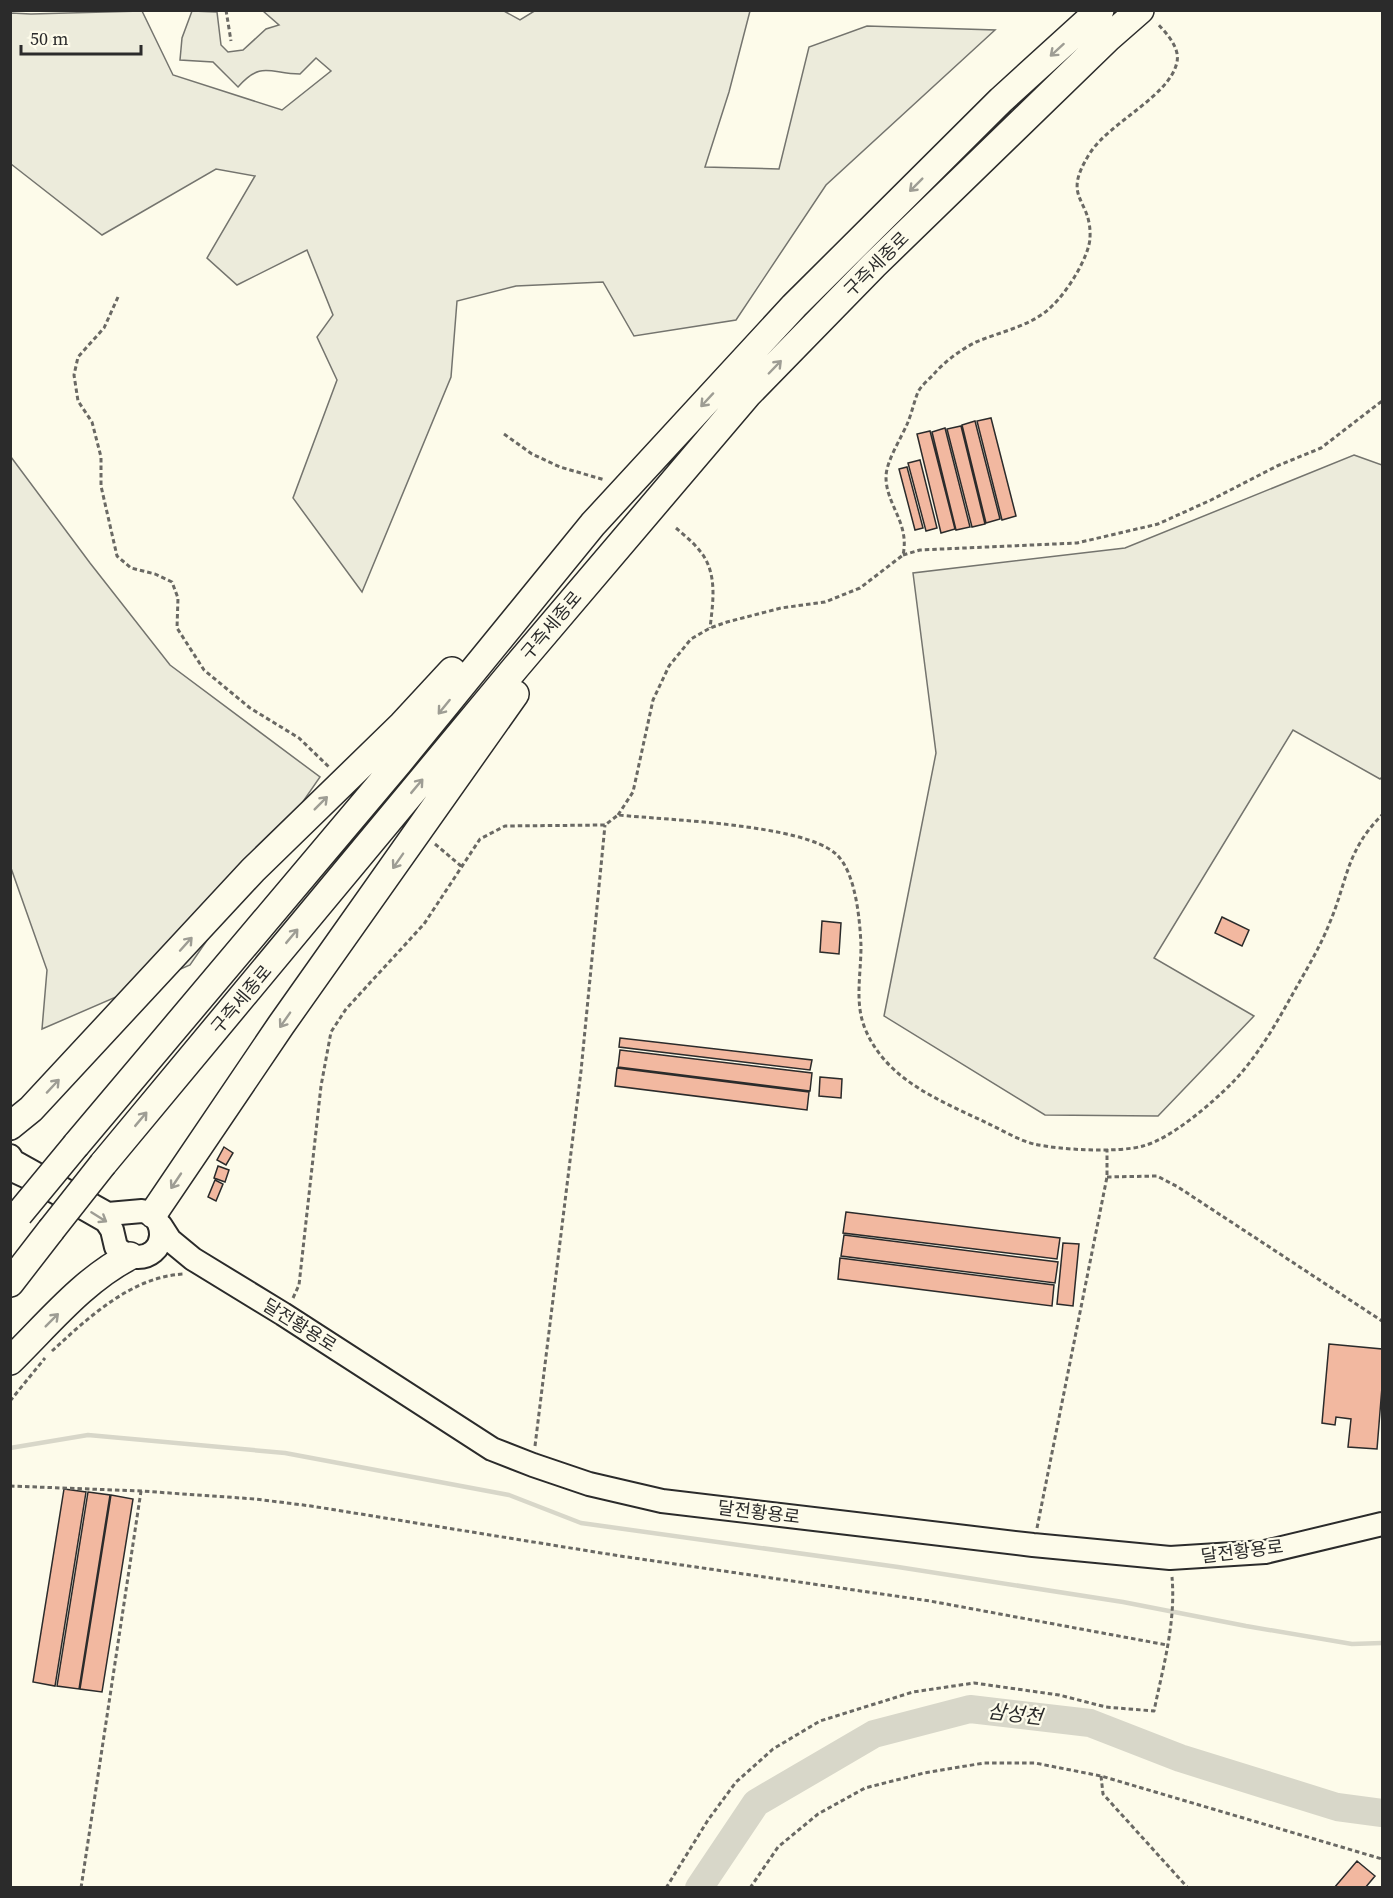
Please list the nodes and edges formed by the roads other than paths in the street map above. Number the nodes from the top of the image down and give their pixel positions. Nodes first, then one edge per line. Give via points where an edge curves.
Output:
1 (1100, 10) edge
2 (1148, 17) edge
3 (748, 394) junction
4 (656, 456) junction
5 (10, 1126) edge
6 (10, 1156) edge
7 (10, 1169) edge
8 (15, 1220) edge
9 (157, 1220) junction
10 (139, 1256) junction
11 (188, 1267) junction
12 (10, 1283) edge
13 (10, 1361) edge
14 (1383, 1524) edge

1 -> 4 highway, 구즉세종로 via 1001,100 794,306
3 -> 2 highway, 구즉세종로 via 874,265 1108,38
3 -> 9 highway via 673,501 506,705 275,1035
12 -> 3 highway, 구즉세종로, bridge via 103,1164
5 -> 4 highway via 31,1109 253,870 402,725 544,561
4 -> 8 highway, 구즉세종로, bridge via 593,524
6 - 9 main road via 108,1214 142,1211
7 -> 10 main road via 106,1221 116,1247
9 - 10 main road via 162,1235 160,1243 156,1250
9 - 11 main road
10 - 11 main road via 165,1251
13 -> 10 highway via 70,1301 115,1264
11 - 14 main road, 달전황용로 via 283,1314 492,1449 589,1484 662,1501 1158,1557 1265,1552

